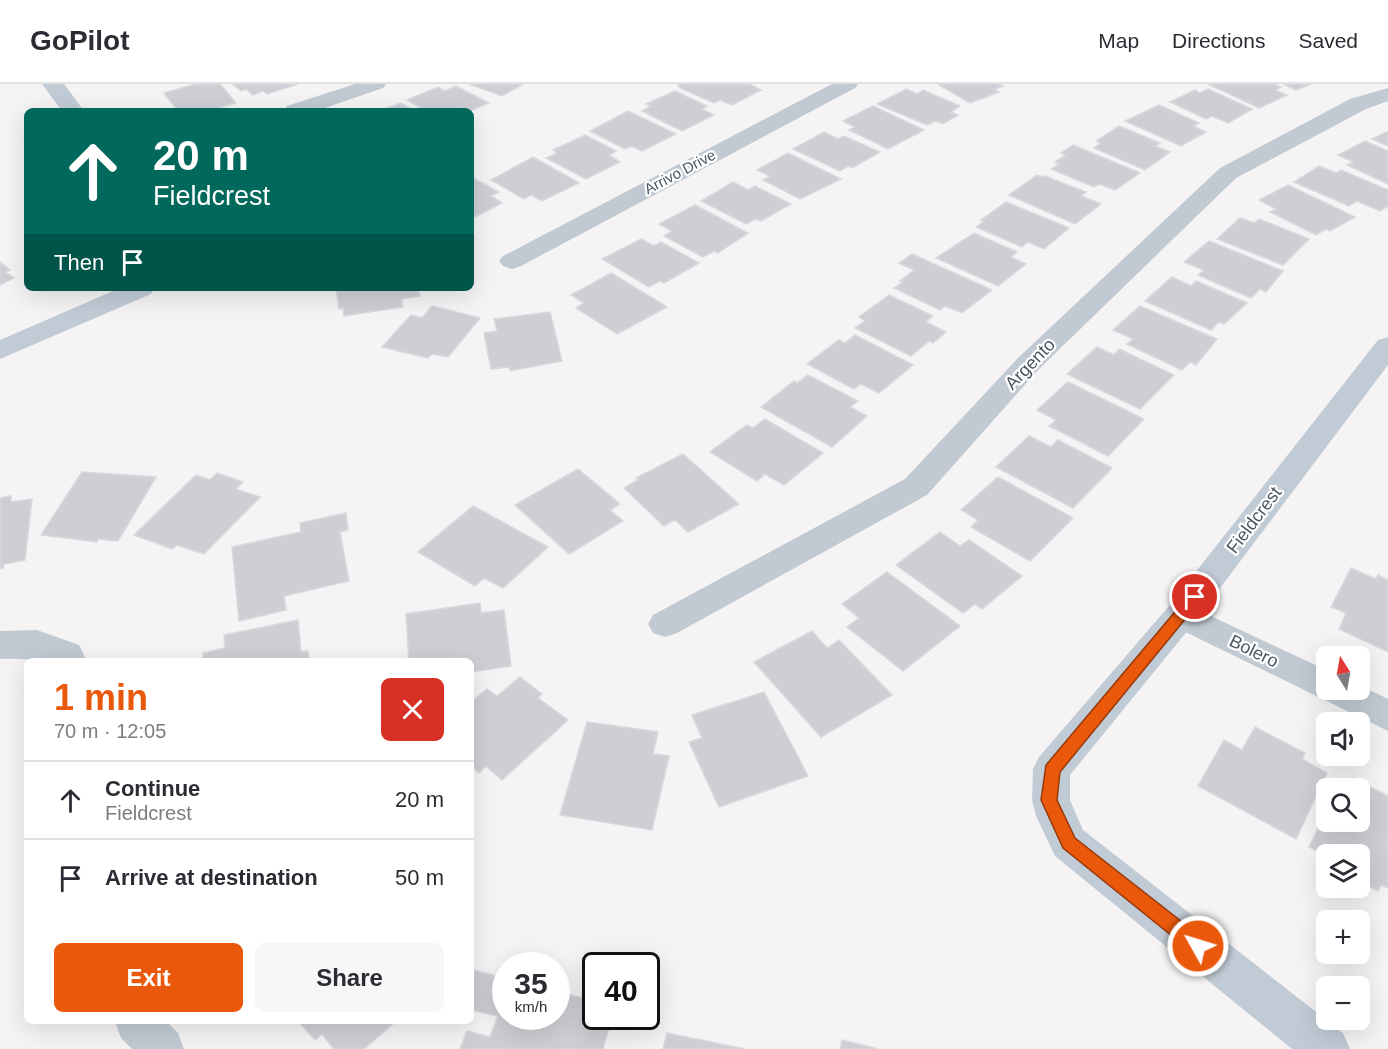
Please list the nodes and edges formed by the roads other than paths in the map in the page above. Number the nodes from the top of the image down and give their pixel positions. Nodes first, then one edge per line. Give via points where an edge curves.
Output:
1 (53, 84) edge
2 (376, 84) edge
3 (848, 84) edge
4 (1388, 94) edge
5 (72, 108) edge
6 (304, 108) edge
7 (512, 261) dead end
8 (135, 291) edge
9 (1388, 346) edge
10 (0, 350) edge
11 (1181, 615) junction
12 (665, 624) dead end
13 (0, 645) edge
14 (68, 658) edge
15 (1316, 681) edge
16 (1355, 700) edge
17 (1388, 716) edge
18 (139, 1024) edge
19 (162, 1049) edge
20 (1328, 1049) edge

1 - 5 street
2 - 6 street
3 - 7 street, Arrivo Drive
4 - 12 street, Argento via 1358,104 1228,173 1028,364 916,487
8 - 10 street
9 - 11 street, Fieldcrest
11 - 15 street, Bolero
11 - 20 street, Fieldcrest via 1052,770 1049,800 1069,843
13 - 14 street via 37,644
16 - 17 street
18 - 19 street

